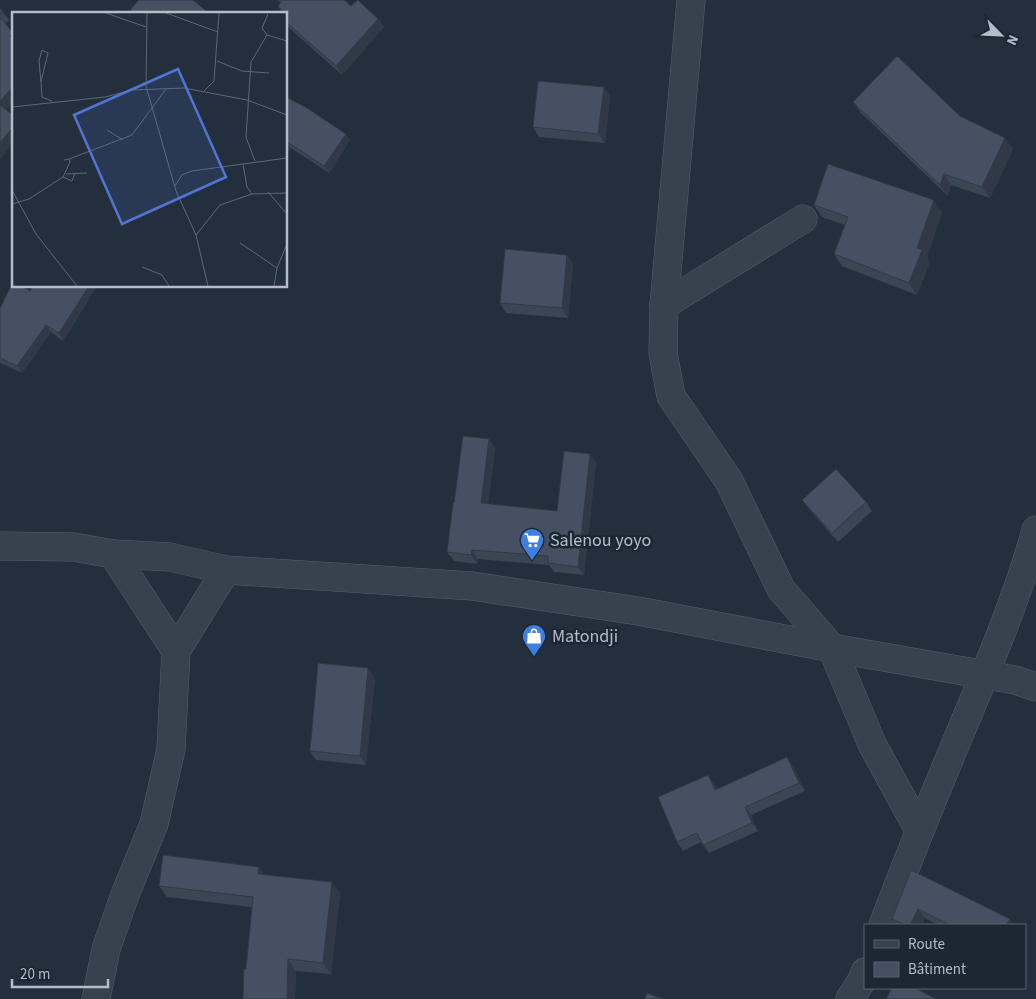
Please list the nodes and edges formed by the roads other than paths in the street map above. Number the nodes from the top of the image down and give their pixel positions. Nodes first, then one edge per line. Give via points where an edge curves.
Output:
1 (692, 0) edge
2 (804, 219) dead end
3 (664, 304) junction
4 (1036, 530) edge
5 (0, 546) edge
6 (112, 554) junction
7 (226, 570) junction
8 (832, 648) junction
9 (176, 651) junction
10 (984, 675) junction
11 (1036, 688) edge
12 (919, 830) junction
13 (883, 924) edge
14 (864, 975) edge
15 (96, 999) edge
16 (850, 999) edge

1 - 3 street
2 - 3 street
3 - 8 street via 663,353 671,396 729,481 781,589
4 - 10 street
5 - 6 street via 74,547
6 - 7 street via 170,557
6 - 9 street
7 - 8 street via 472,586 638,611
7 - 9 street
8 - 10 street
8 - 12 street via 872,744
9 - 15 street via 171,750 154,824 106,949
10 - 11 street via 1015,680
10 - 12 street
12 - 13 street
14 - 16 street

